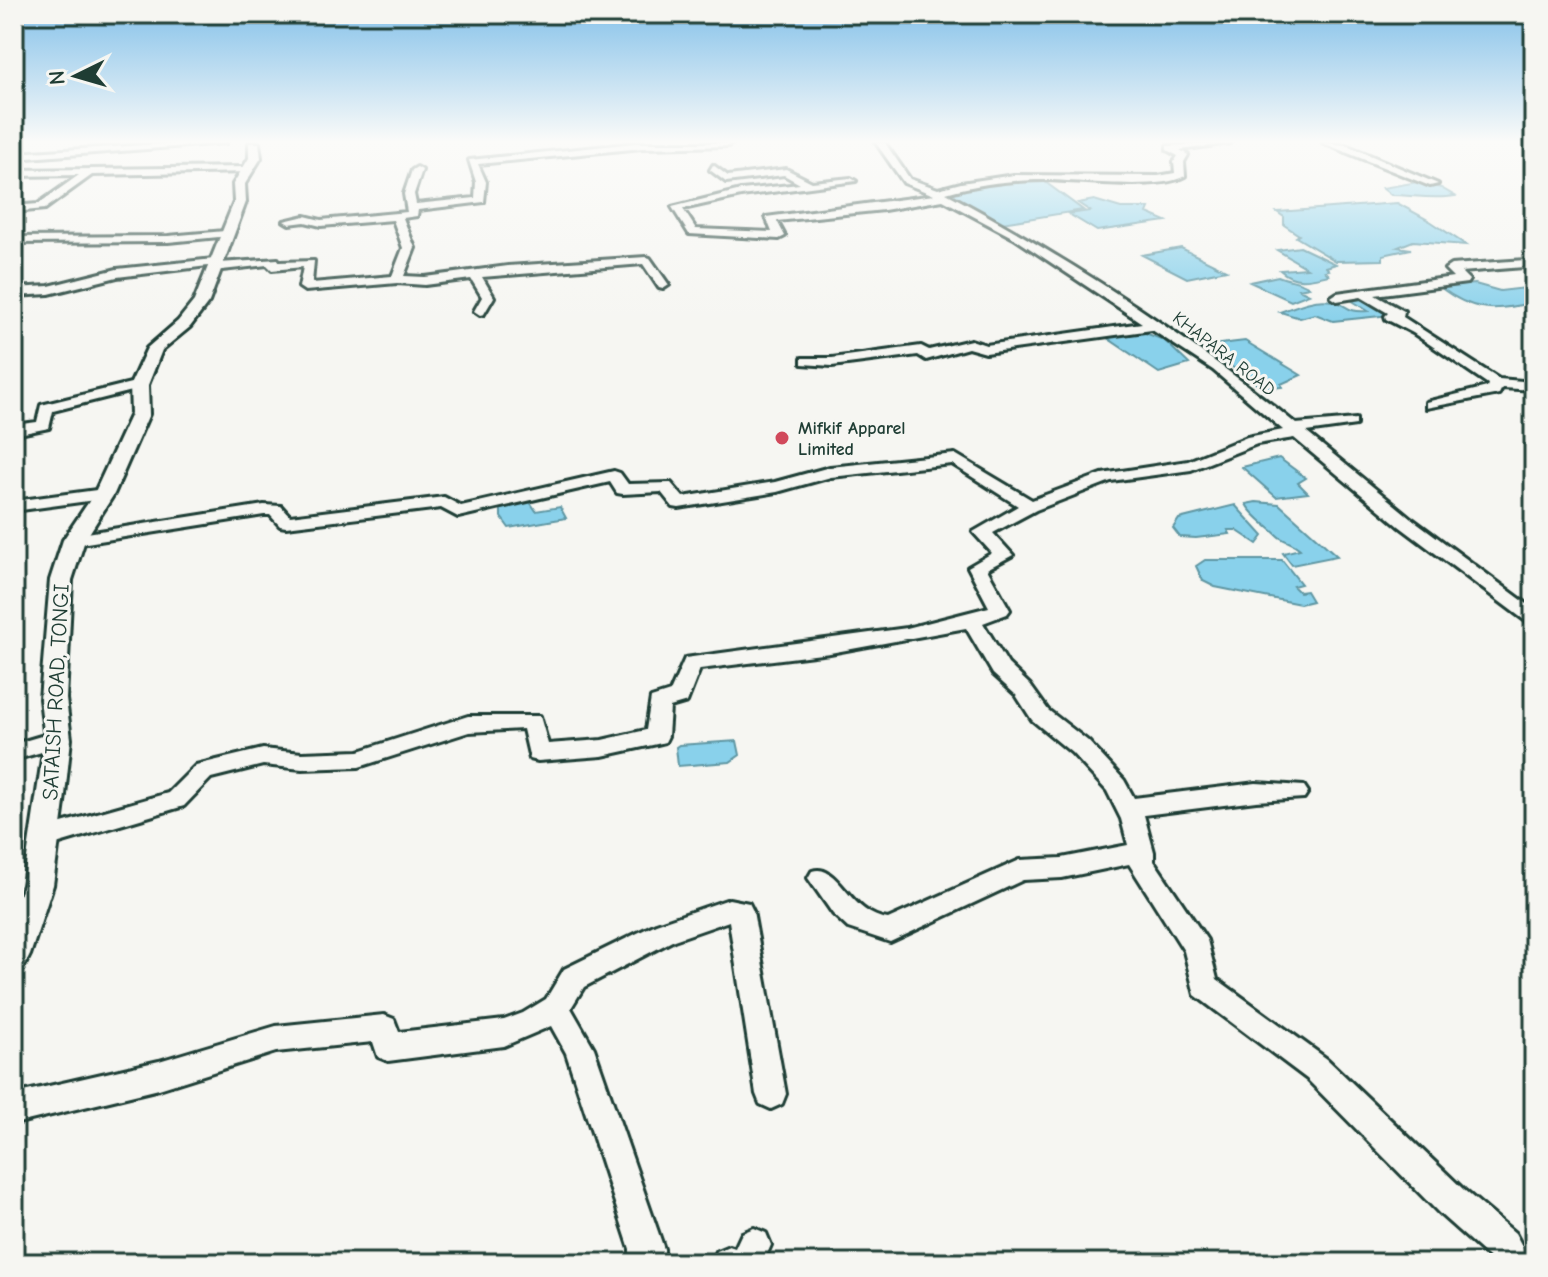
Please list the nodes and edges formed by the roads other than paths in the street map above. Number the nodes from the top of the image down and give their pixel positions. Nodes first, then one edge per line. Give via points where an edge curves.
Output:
1 (47, 203) edge
2 (240, 203) edge
3 (410, 203) edge
4 (458, 203) edge
5 (697, 203) edge
6 (904, 203) edge
7 (954, 203) edge
8 (411, 208) junction
9 (17, 211) edge
10 (801, 214) junction
11 (397, 216) junction
12 (289, 221) dead end
13 (812, 230) dead end
14 (225, 234) junction
15 (38, 239) junction
16 (14, 240) edge
17 (14, 254) edge
18 (214, 264) junction
19 (1534, 267) edge
20 (475, 276) junction
21 (397, 279) junction
22 (663, 285) dead end
23 (14, 292) edge
24 (1365, 294) junction
25 (1337, 297) dead end
26 (480, 311) dead end
27 (1158, 325) junction
28 (807, 361) dead end
29 (1495, 383) junction
30 (139, 385) junction
31 (1534, 386) edge
32 (1431, 405) dead end
33 (1351, 422) dead end
34 (14, 430) edge
35 (1292, 431) junction
36 (104, 494) junction
37 (14, 506) edge
38 (1030, 506) junction
39 (74, 540) junction
40 (1534, 618) edge
41 (972, 621) junction
42 (58, 739) junction
43 (14, 752) edge
44 (1296, 792) dead end
45 (1133, 819) junction
46 (46, 837) junction
47 (1142, 852) junction
48 (821, 878) dead end
49 (14, 955) edge
50 (556, 1008) junction
51 (771, 1094) dead end
52 (14, 1109) edge
53 (647, 1263) edge
54 (1514, 1263) edge

1 - 9 street
2 - 14 street, SATAISH ROAD, TONGI
3 - 8 street
4 - 8 street
5 - 10 street via 677,207 693,232 779,236 770,219
6 - 10 street
7 - 27 street, KHAPARA ROAD via 1018,236
8 - 11 street via 413,214
10 - 13 street
11 - 12 street
11 - 21 street via 409,248
14 - 15 street
14 - 18 street, SATAISH ROAD, TONGI
15 - 16 street
15 - 17 street
18 - 21 street via 310,263 305,287
18 - 23 street via 117,273 49,290
18 - 30 street, SATAISH ROAD, TONGI via 196,310 155,348
19 - 24 street via 1526,263 1451,269 1463,280
20 - 21 street
20 - 22 street via 646,260
20 - 26 street via 488,297
24 - 25 street
24 - 29 street
27 - 28 street via 986,349 954,346 926,356 921,350
27 - 35 street, KHAPARA ROAD via 1218,367
29 - 31 street
29 - 32 street via 1494,391
30 - 34 street via 46,408 44,425
30 - 36 street, SATAISH ROAD, TONGI via 140,414
33 - 35 street
35 - 38 street via 1191,465 1108,477
35 - 40 street, KHAPARA ROAD
36 - 37 street
36 - 39 street, SATAISH ROAD, TONGI
38 - 39 street via 955,459 830,472 777,487 679,503 665,487 623,489 614,476 458,512 444,502 286,522 275,510 264,510
38 - 41 street via 982,532 1004,555 977,567 1000,610
39 - 42 street, SATAISH ROAD, TONGI via 61,580 53,699
41 - 45 street via 1000,669 1116,786
41 - 46 street via 913,636 692,663 679,697 659,703 657,736 602,748 538,753 532,721 468,724 359,759 263,757 204,771 176,800
42 - 43 street
42 - 46 street, SATAISH ROAD, TONGI
44 - 45 street via 1130,808
45 - 47 street
46 - 49 street, SATAISH ROAD, TONGI via 38,885
47 - 48 street via 1062,868 1020,870 890,931 870,929 852,919
47 - 54 street via 1141,863 1197,948 1205,986 1317,1069 1503,1245
50 - 51 street via 574,978 665,932 712,914 740,911
50 - 52 street via 504,1033 388,1047 384,1028 276,1039 159,1075
50 - 53 street via 579,1048 647,1249

